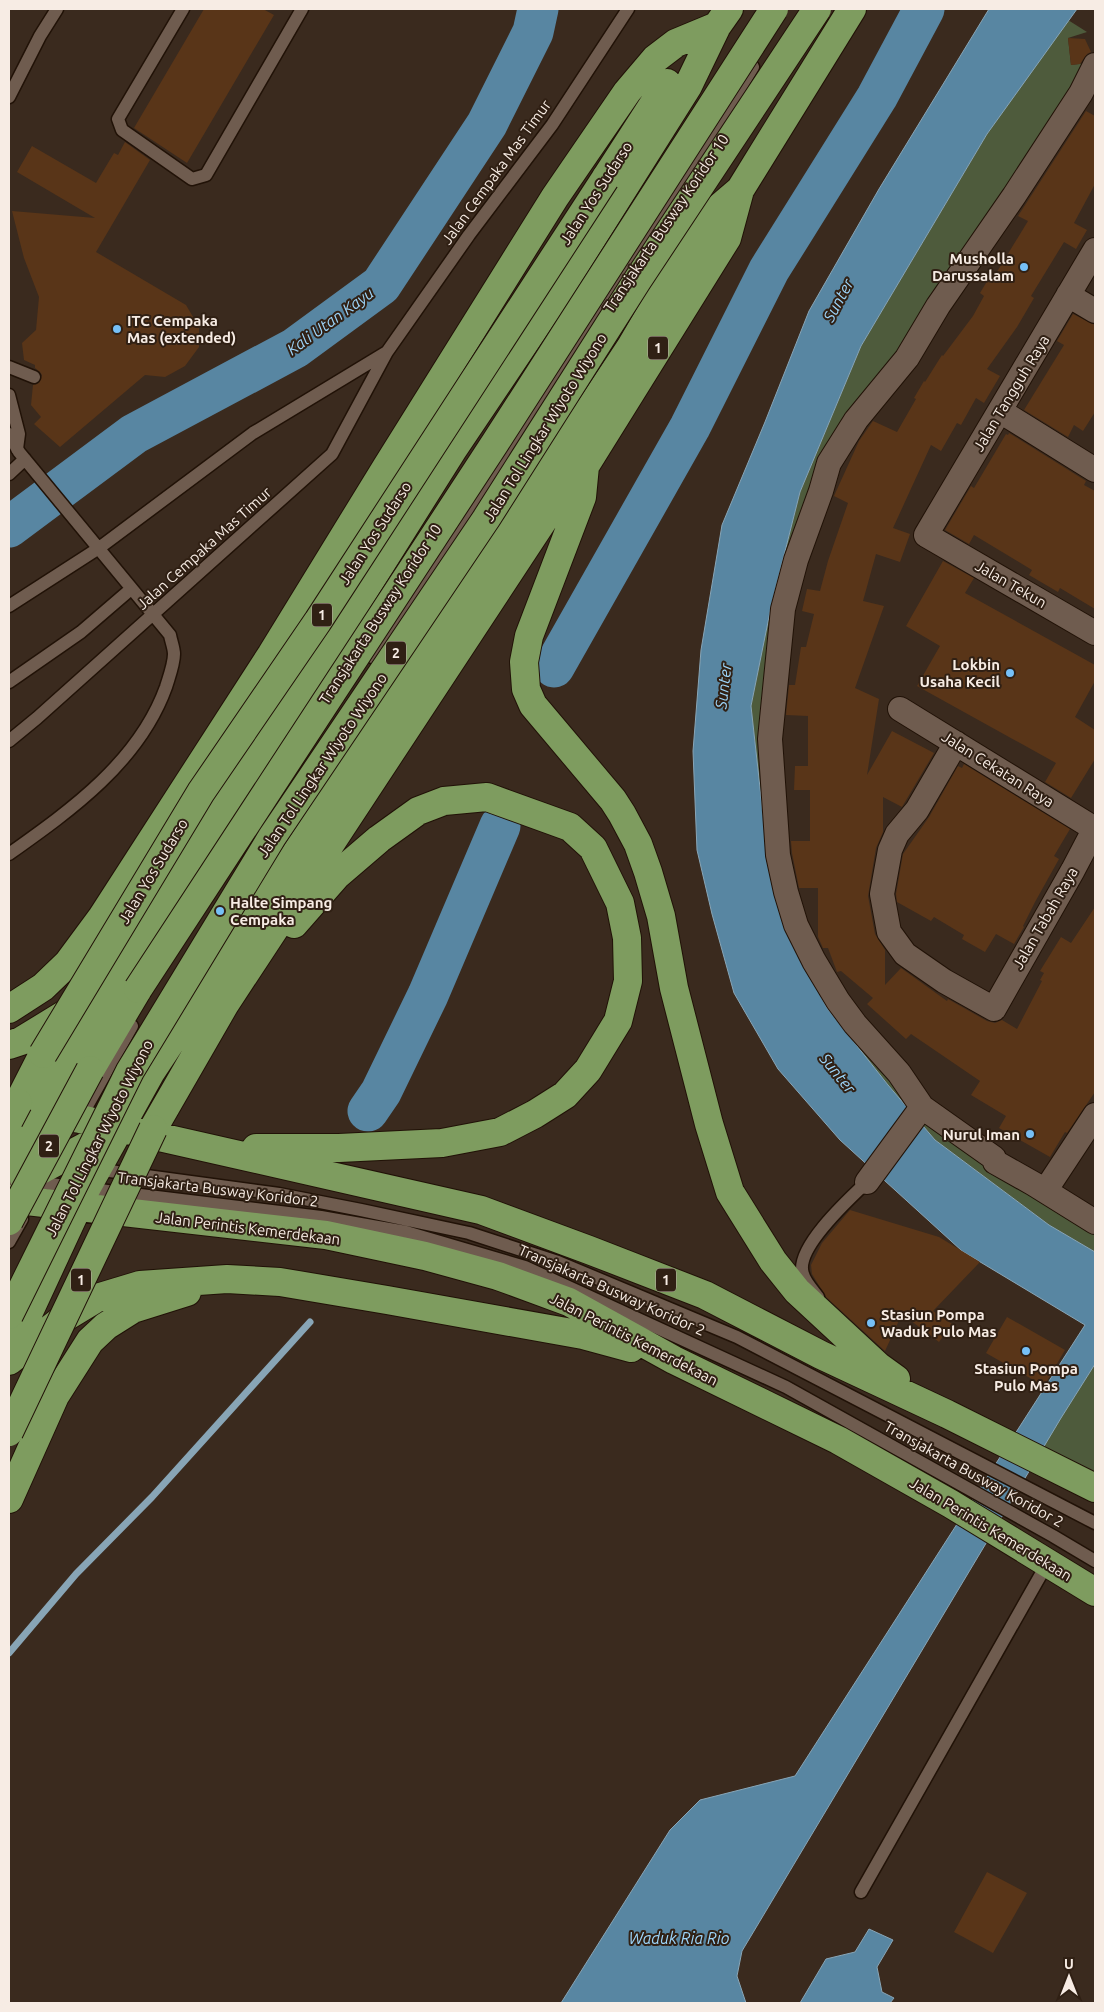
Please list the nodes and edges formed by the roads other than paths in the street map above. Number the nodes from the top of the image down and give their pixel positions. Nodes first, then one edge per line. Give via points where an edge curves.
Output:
1 (57, 9) edge
2 (183, 9) edge
3 (302, 9) edge
4 (628, 9) edge
5 (774, 9) edge
6 (787, 9) edge
7 (817, 9) edge
8 (829, 9) edge
9 (852, 9) edge
10 (723, 17) edge
11 (1095, 65) edge
12 (9, 97) edge
13 (740, 190) junction
14 (1095, 250) edge
15 (1068, 296) junction
16 (552, 302) junction
17 (1095, 311) edge
18 (590, 345) junction
19 (630, 348) junction
20 (387, 352) junction
21 (9, 367) edge
22 (34, 377) dead end
23 (9, 395) edge
24 (1000, 411) junction
25 (9, 434) edge
26 (22, 456) junction
27 (9, 461) edge
28 (585, 466) junction
29 (1095, 470) edge
30 (9, 474) edge
31 (926, 536) joint
32 (99, 548) junction
33 (132, 589) junction
34 (9, 606) edge
35 (154, 615) junction
36 (1095, 633) edge
37 (367, 663) dead end
38 (9, 682) edge
39 (900, 709) dead end
40 (9, 740) edge
41 (956, 743) junction
42 (1095, 828) edge
43 (9, 854) edge
44 (237, 861) dead end
45 (110, 985) junction
46 (225, 1004) junction
47 (9, 1009) edge
48 (9, 1045) edge
49 (919, 1110) junction
50 (21, 1112) edge
51 (1095, 1115) edge
52 (207, 1148) junction
53 (55, 1167) edge
54 (870, 1178) joint
55 (1045, 1191) junction
56 (365, 1197) junction
57 (9, 1221) edge
58 (1095, 1222) edge
59 (359, 1233) junction
60 (9, 1242) edge
61 (227, 1279) junction
62 (9, 1295) edge
63 (9, 1315) edge
64 (841, 1332) junction
65 (9, 1354) edge
66 (674, 1360) junction
67 (9, 1361) edge
68 (947, 1414) junction
69 (9, 1432) edge
70 (1095, 1488) edge
71 (959, 1496) junction
72 (9, 1499) edge
73 (1001, 1521) junction
74 (1095, 1523) edge
75 (1048, 1562) junction
76 (1095, 1562) edge
77 (1095, 1592) edge
78 (861, 1892) dead end

1 - 12 lane
2 - 3 lane via 118,119 122,130 192,179 206,175
4 - 20 lane, Jalan Cempaka Mas Timur via 552,125
5 - 57 highway, Jalan Tol Lingkar Wiyoto Wiyono / 2, bridge via 501,435 138,989 90,1070
6 - 18 lane, Transjakarta Busway Koridor 10
7 - 63 highway, Jalan Tol Lingkar Wiyoto Wiyono / 2, bridge via 637,281 486,519 272,837 130,1071
8 - 18 lane, Transjakarta Busway Koridor 10
9 - 13 highway, 1
10 - 16 highway, Jalan Yos Sudarso / 1 via 688,86
10 - 47 highway via 676,43 655,59 627,92 555,197 271,656 102,917 68,963 43,986
10 - 50 highway, Jalan Yos Sudarso / 1, bridge via 672,75 318,622 201,792 43,1054
11 - 49 street via 1081,93 906,358 838,446 829,463 796,560 783,609 770,739 778,854 786,892 796,925 838,1001 899,1073
13 - 19 highway, 1 via 706,219
13 - 28 highway, 1 via 727,238
14 - 15 street, Jalan Tangguh Raya
15 - 17 street
15 - 24 street, Jalan Tangguh Raya
16 - 18 highway via 566,330
16 - 45 highway, Jalan Yos Sudarso / 1 via 452,451
18 - 19 highway
18 - 37 lane, Transjakarta Busway Koridor 10
18 - 53 lane, Transjakarta Busway Koridor 10 via 207,954 130,1087
19 - 53 highway, 1 via 151,1072
20 - 32 lane, Jalan Cempaka Mas Timur via 253,433
20 - 35 lane, Jalan Cempaka Mas Timur via 332,454
21 - 22 lane
23 - 26 lane via 20,434
24 - 29 street
24 - 31 street, Jalan Tangguh Raya
25 - 26 lane
26 - 27 lane
26 - 30 lane
26 - 32 lane
28 - 46 highway, 1 via 558,498
28 - 64 highway via 582,497 529,636 524,662 526,689 533,705 596,778 622,814 638,844 661,916 678,1003 730,1192 772,1261 797,1291
31 - 36 street, Jalan Tekun
32 - 33 lane
32 - 34 lane, Jalan Cempaka Mas Timur
33 - 35 lane
33 - 38 lane via 81,632
35 - 40 lane, Jalan Cempaka Mas Timur
35 - 43 lane via 170,635 174,654 170,675 153,717 123,758 84,798
39 - 41 street, Jalan Cekatan Raya
41 - 42 street, Jalan Cekatan Raya
41 - 42 street, Jalan Tabah Raya via 917,810 897,834 890,850 882,894 889,932 905,954 944,981 994,1008
44 - 53 lane, Transjakarta Busway Koridor 10 via 149,994
45 - 48 highway
45 - 50 highway, Jalan Yos Sudarso / 1
46 - 52 highway via 337,875 418,811 444,801 487,797 570,827 593,848 620,903 627,938 628,981 618,1021 588,1070 565,1095 535,1114 500,1132 442,1143 339,1148
46 - 69 highway, 1, bridge via 153,1129
49 - 54 street
49 - 55 street via 994,1158 995,1162
50 - 53 highway, 1
50 - 53 highway, Jalan Perintis Kemerdekaan / 1
50 - 53 highway
51 - 55 street
52 - 53 highway, Jalan Perintis Kemerdekaan / 1
52 - 56 highway, Jalan Perintis Kemerdekaan / 1 via 328,1175
53 - 56 lane, Transjakarta Busway Koridor 2 via 279,1194 328,1203
53 - 59 highway, Jalan Perintis Kemerdekaan / 1
53 - 60 lane, Transjakarta Busway Koridor 10
53 - 62 lane, Transjakarta Busway Koridor 10
53 - 65 highway, 1
54 - 64 lane via 842,1205 806,1252 802,1264 803,1274
55 - 58 street
56 - 68 highway, Jalan Perintis Kemerdekaan / 1 via 481,1210 590,1250 705,1295 821,1355
56 - 74 lane, Transjakarta Busway Koridor 2 via 558,1262 737,1336
59 - 66 highway, Jalan Perintis Kemerdekaan / 1 via 498,1276 569,1302
59 - 71 lane, Transjakarta Busway Koridor 2 via 406,1232 525,1267 786,1388
61 - 66 highway via 280,1282 583,1335
61 - 67 highway via 140,1285 97,1298 64,1318
61 - 72 highway via 133,1310 106,1326 90,1341 55,1396
64 - 68 highway via 878,1366
66 - 71 highway, Jalan Perintis Kemerdekaan / 1
68 - 70 highway, Jalan Perintis Kemerdekaan / 1
71 - 73 highway, Jalan Perintis Kemerdekaan / 1
73 - 75 highway, Jalan Perintis Kemerdekaan / 1
73 - 76 lane, Transjakarta Busway Koridor 2
75 - 77 highway, Jalan Perintis Kemerdekaan / 1
75 - 78 lane

